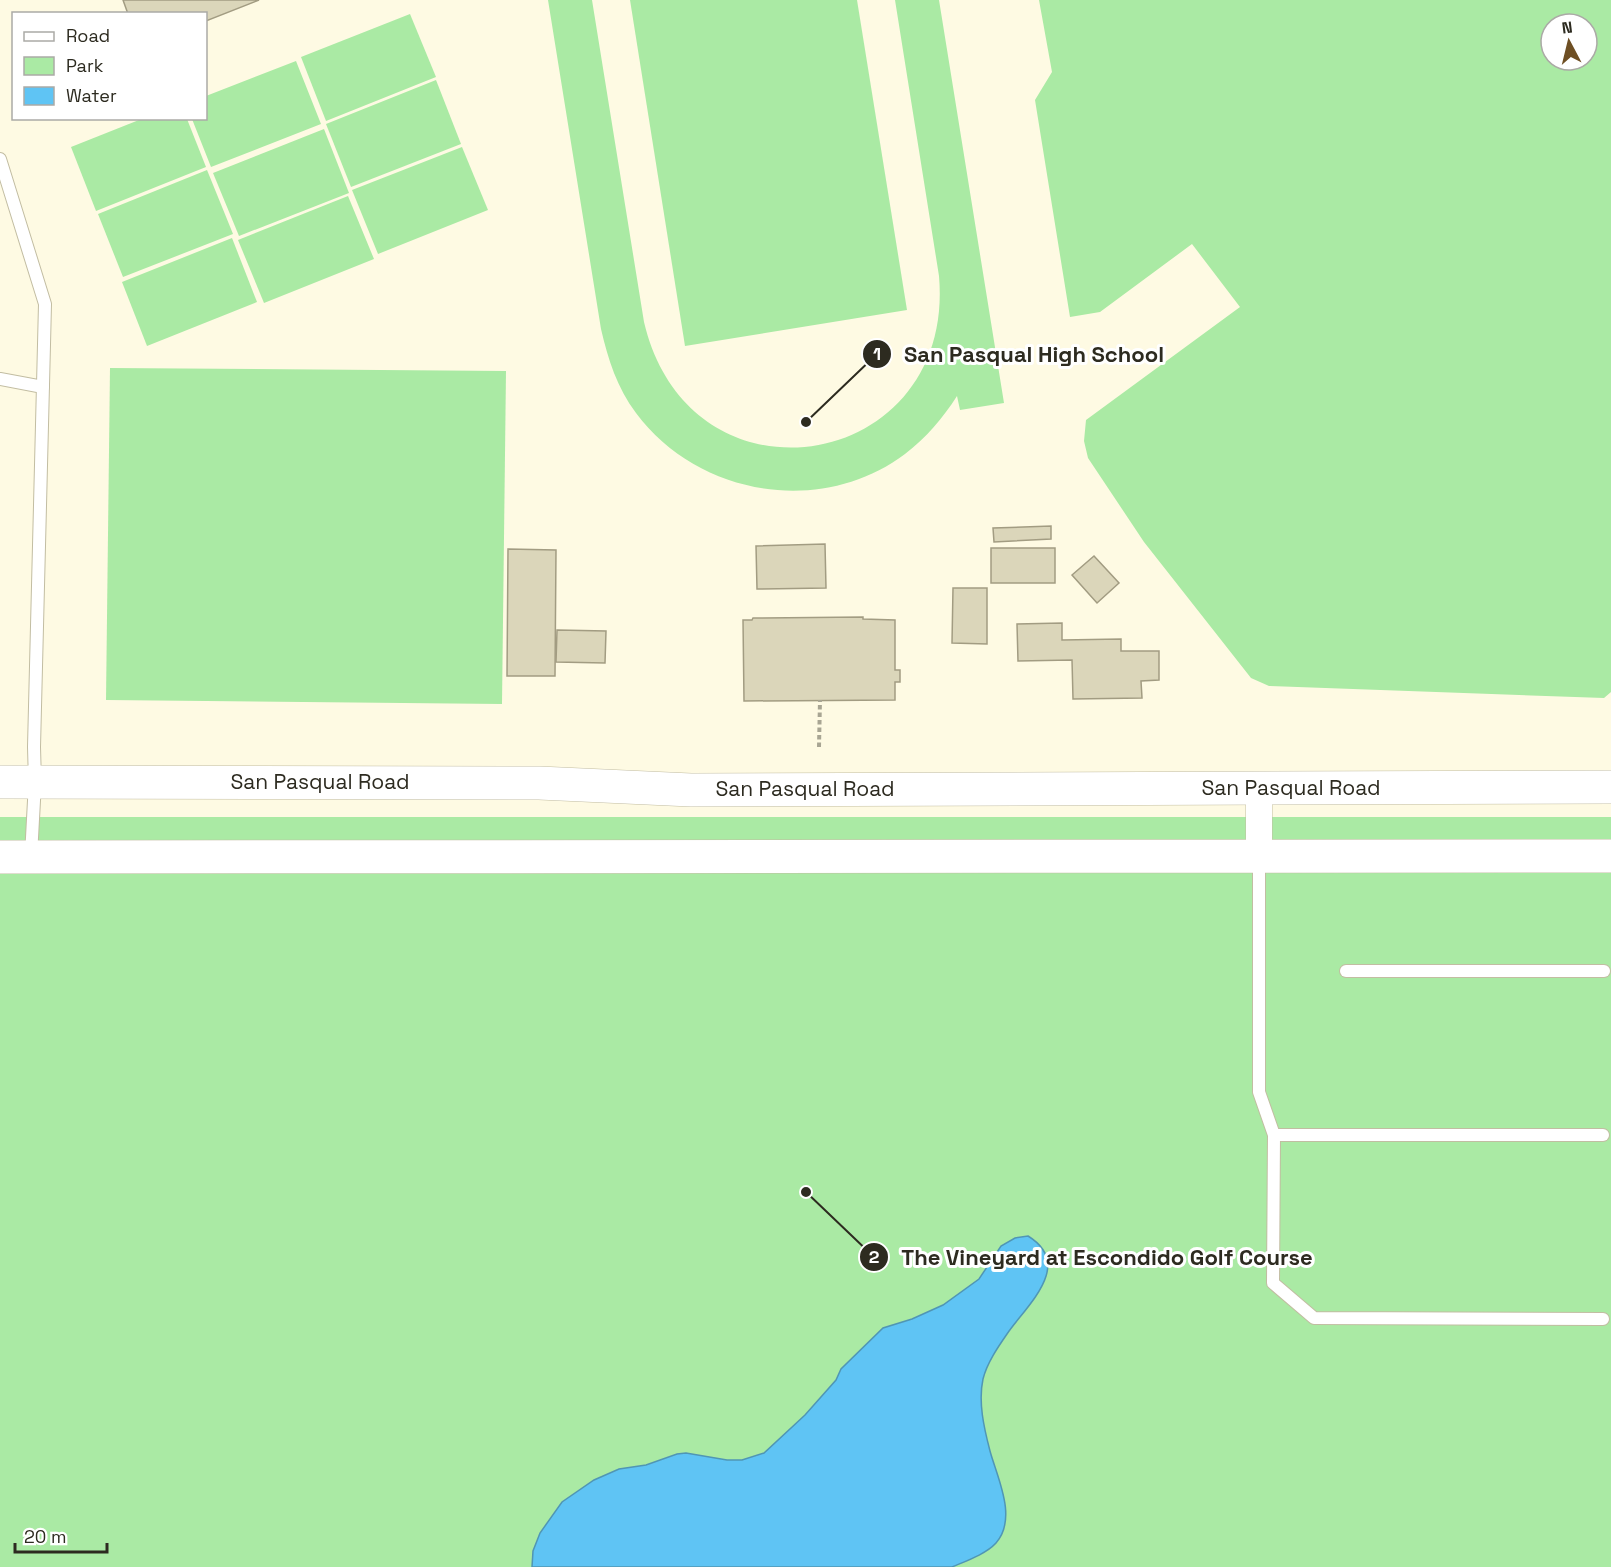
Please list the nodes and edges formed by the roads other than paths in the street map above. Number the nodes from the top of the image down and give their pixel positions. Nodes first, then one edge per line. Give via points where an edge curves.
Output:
1 (0, 159) edge
2 (0, 379) edge
3 (43, 387) junction
4 (0, 782) edge
5 (35, 782) junction
6 (1611, 787) edge
7 (1259, 788) junction
8 (1259, 856) junction
9 (1611, 856) edge
10 (16, 857) edge
11 (1346, 971) dead end
12 (1604, 971) dead end
13 (1274, 1135) junction
14 (1604, 1135) dead end
15 (1603, 1319) dead end

1 - 3 lane via 45,304
2 - 3 lane
3 - 5 lane
4 - 5 main road, San Pasqual Road
5 - 7 main road, San Pasqual Road via 539,783 691,790
5 - 10 lane
6 - 7 main road, San Pasqual Road
7 - 8 street
8 - 9 main road
8 - 10 main road
8 - 13 lane via 1259,1092
11 - 12 lane
13 - 14 lane
13 - 15 lane via 1274,1283 1314,1318

